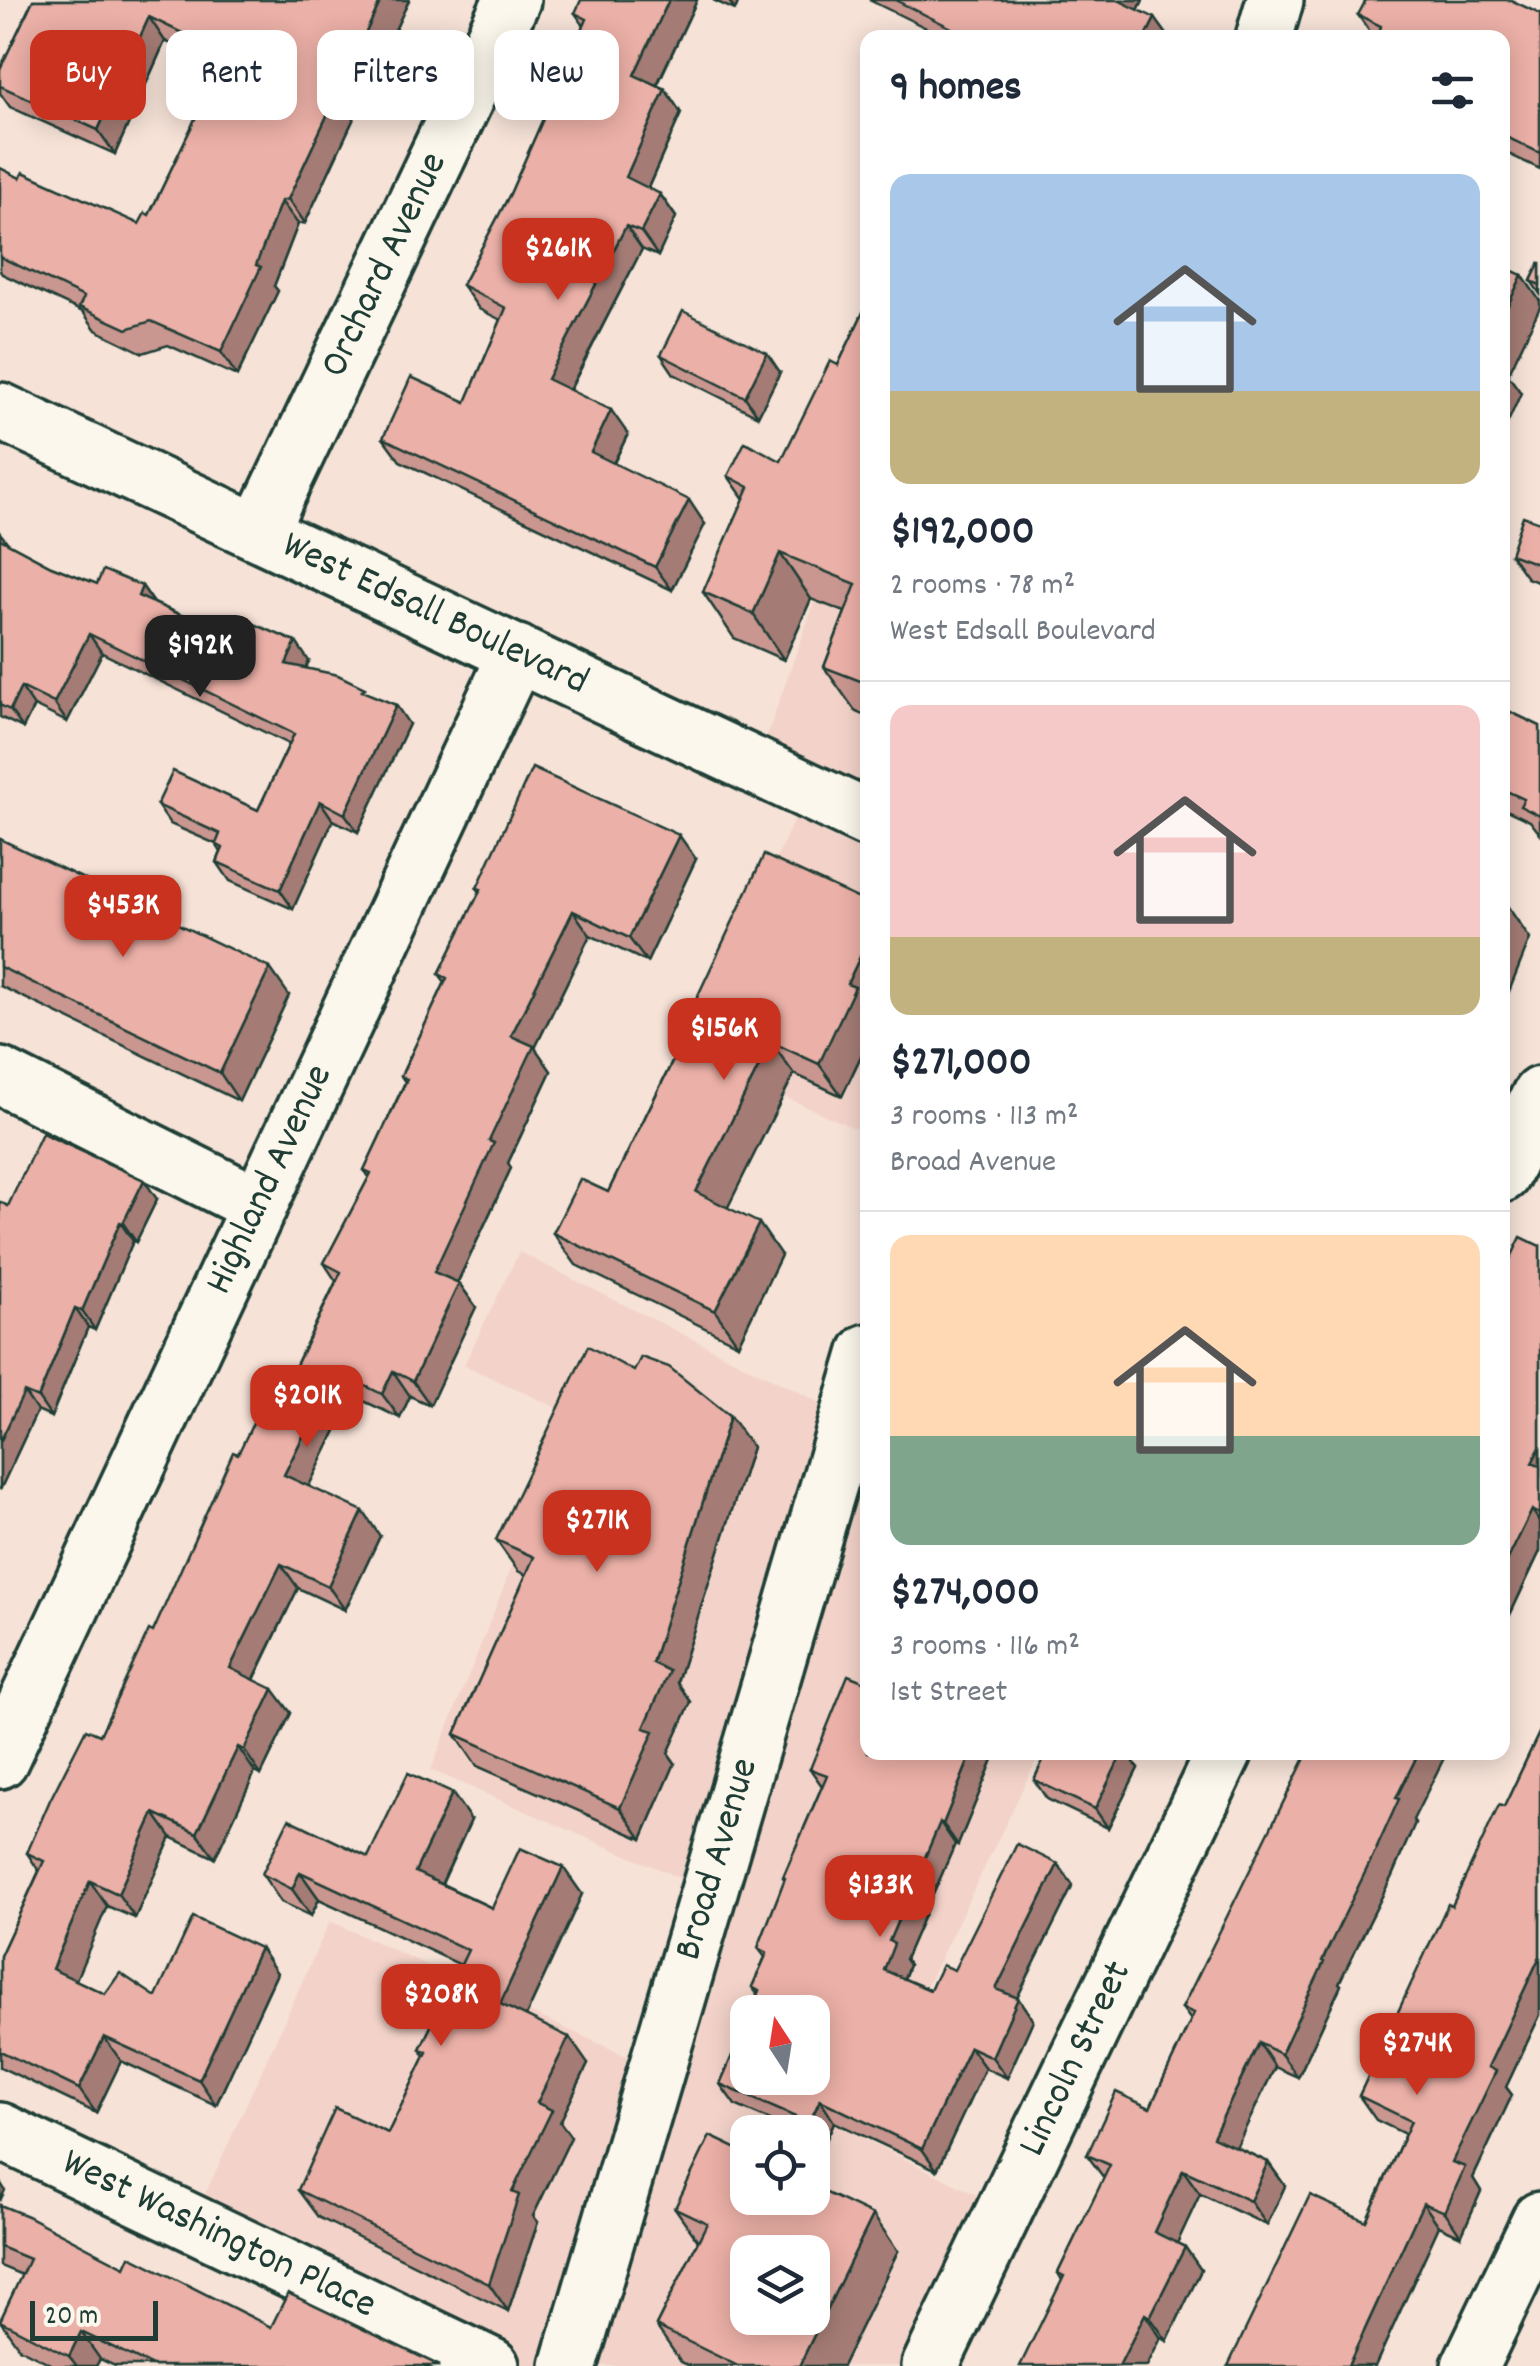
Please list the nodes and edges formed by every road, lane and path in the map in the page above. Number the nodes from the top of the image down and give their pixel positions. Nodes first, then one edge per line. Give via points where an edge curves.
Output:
1 (512, 0) edge
2 (1275, 0) edge
3 (1266, 30) edge
4 (0, 410) edge
5 (259, 532) junction
6 (518, 653) junction
7 (860, 815) edge
8 (0, 1076) edge
9 (259, 1206) junction
10 (860, 1379) edge
11 (0, 1760) edge
12 (1220, 1760) edge
13 (0, 2130) edge
14 (1540, 2220) edge
15 (491, 2366) edge
16 (569, 2366) edge
17 (930, 2366) edge
18 (1470, 2366) edge

1 - 5 street, Orchard Avenue
2 - 3 street
4 - 5 street, West Edsall Boulevard
5 - 6 street, West Edsall Boulevard
6 - 7 street, West Edsall Boulevard
6 - 9 street, Highland Avenue
8 - 9 street
9 - 11 street, Highland Avenue
10 - 16 street, Broad Avenue
12 - 17 street, Lincoln Street
13 - 15 street, West Washington Place
14 - 18 street

